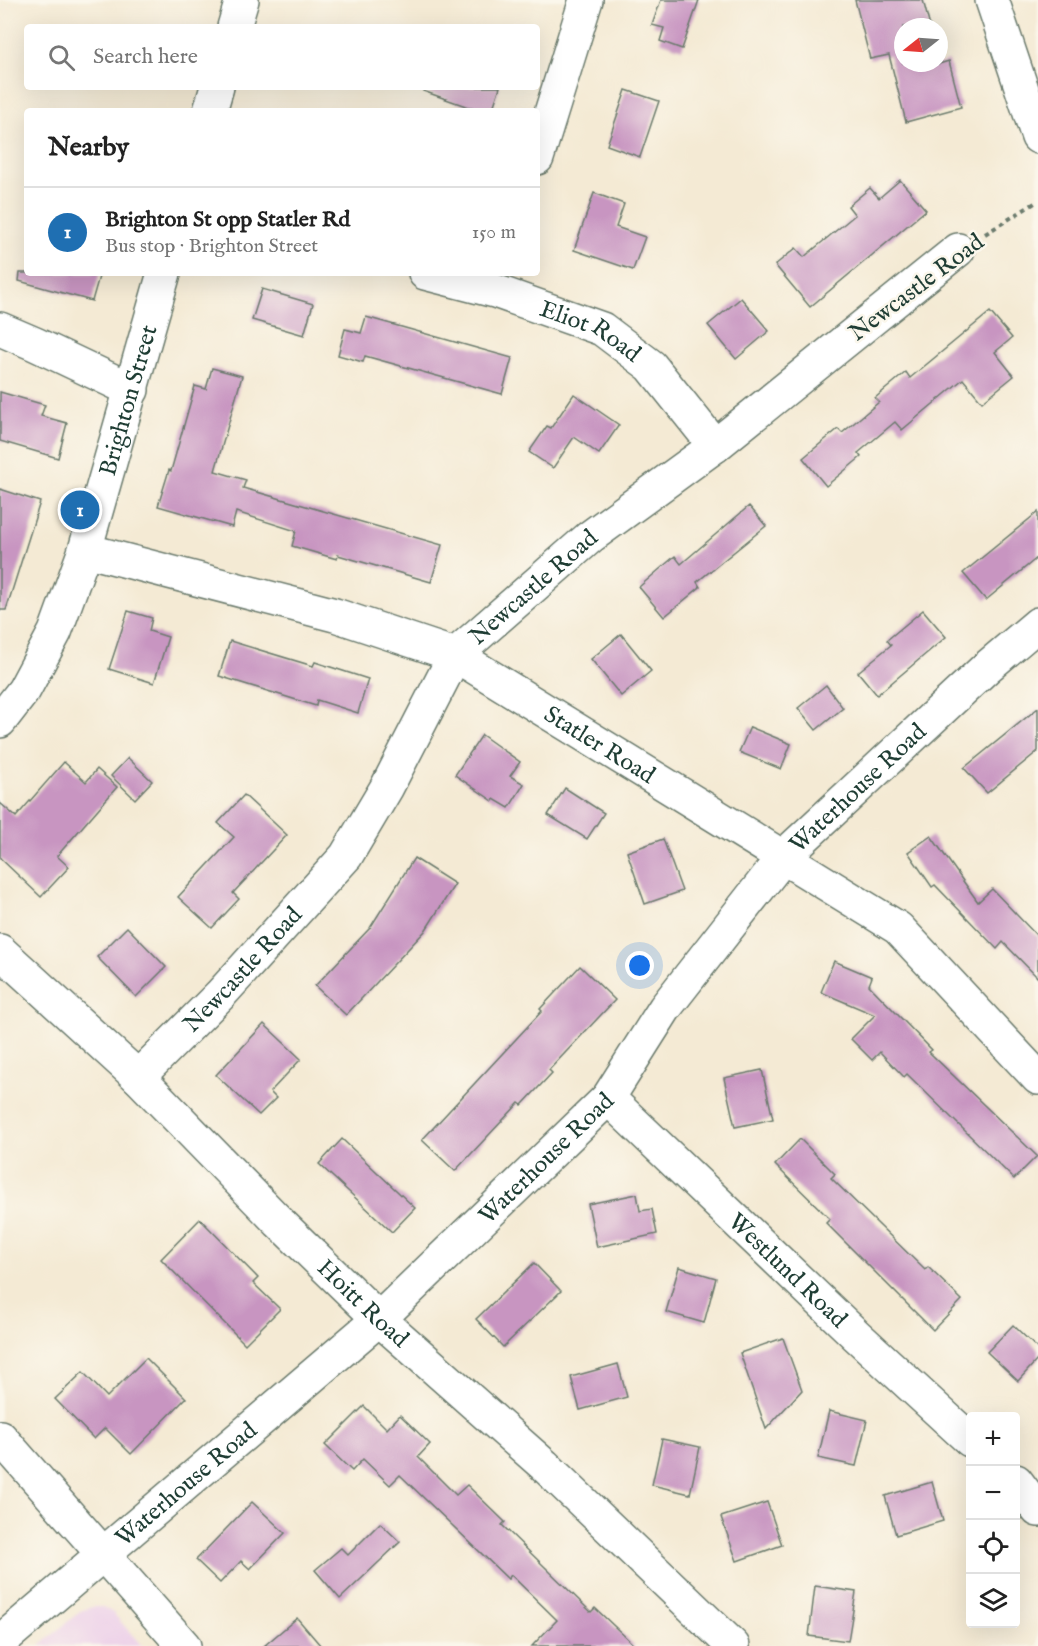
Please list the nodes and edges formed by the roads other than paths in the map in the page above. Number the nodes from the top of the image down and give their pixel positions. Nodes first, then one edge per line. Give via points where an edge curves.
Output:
1 (242, 0) edge
2 (586, 0) edge
3 (992, 0) edge
4 (235, 24) edge
5 (216, 90) edge
6 (211, 108) edge
7 (1038, 137) edge
8 (540, 148) edge
9 (958, 250) road end
10 (163, 276) edge
11 (449, 276) edge
12 (498, 282) edge
13 (0, 329) edge
14 (132, 390) junction
15 (715, 446) junction
16 (85, 550) junction
17 (1038, 624) edge
18 (455, 655) junction
19 (0, 721) edge
20 (783, 856) junction
21 (0, 951) edge
22 (138, 1077) junction
23 (1038, 1078) edge
24 (608, 1098) junction
25 (379, 1319) junction
26 (966, 1436) edge
27 (0, 1437) edge
28 (1020, 1486) edge
29 (1038, 1510) edge
30 (103, 1556) junction
31 (0, 1642) edge
32 (184, 1646) edge
33 (733, 1646) edge

1 - 4 street
2 - 8 street
3 - 7 street
5 - 6 street
9 - 15 street, Newcastle Road
10 - 14 street, Brighton Street
11 - 12 street, Eliot Road
12 - 15 street, Eliot Road via 602,329 651,366
13 - 14 street
14 - 16 street, Brighton Street
15 - 18 street, Newcastle Road via 590,537
16 - 18 street, Statler Road via 334,615
16 - 19 street, Brighton Street via 55,632 24,690
17 - 20 street, Waterhouse Road
18 - 20 street, Statler Road
18 - 22 street, Newcastle Road via 387,787 346,856 220,995
20 - 23 street, Statler Road via 898,928
20 - 24 street, Waterhouse Road via 665,1008
21 - 22 street, Hoitt Road
22 - 25 street, Hoitt Road
24 - 25 street, Waterhouse Road
24 - 26 street, Westlund Road
25 - 30 street, Waterhouse Road
25 - 33 street, Hoitt Road via 544,1465
27 - 30 street
28 - 29 street
30 - 31 street, Waterhouse Road
30 - 32 street

